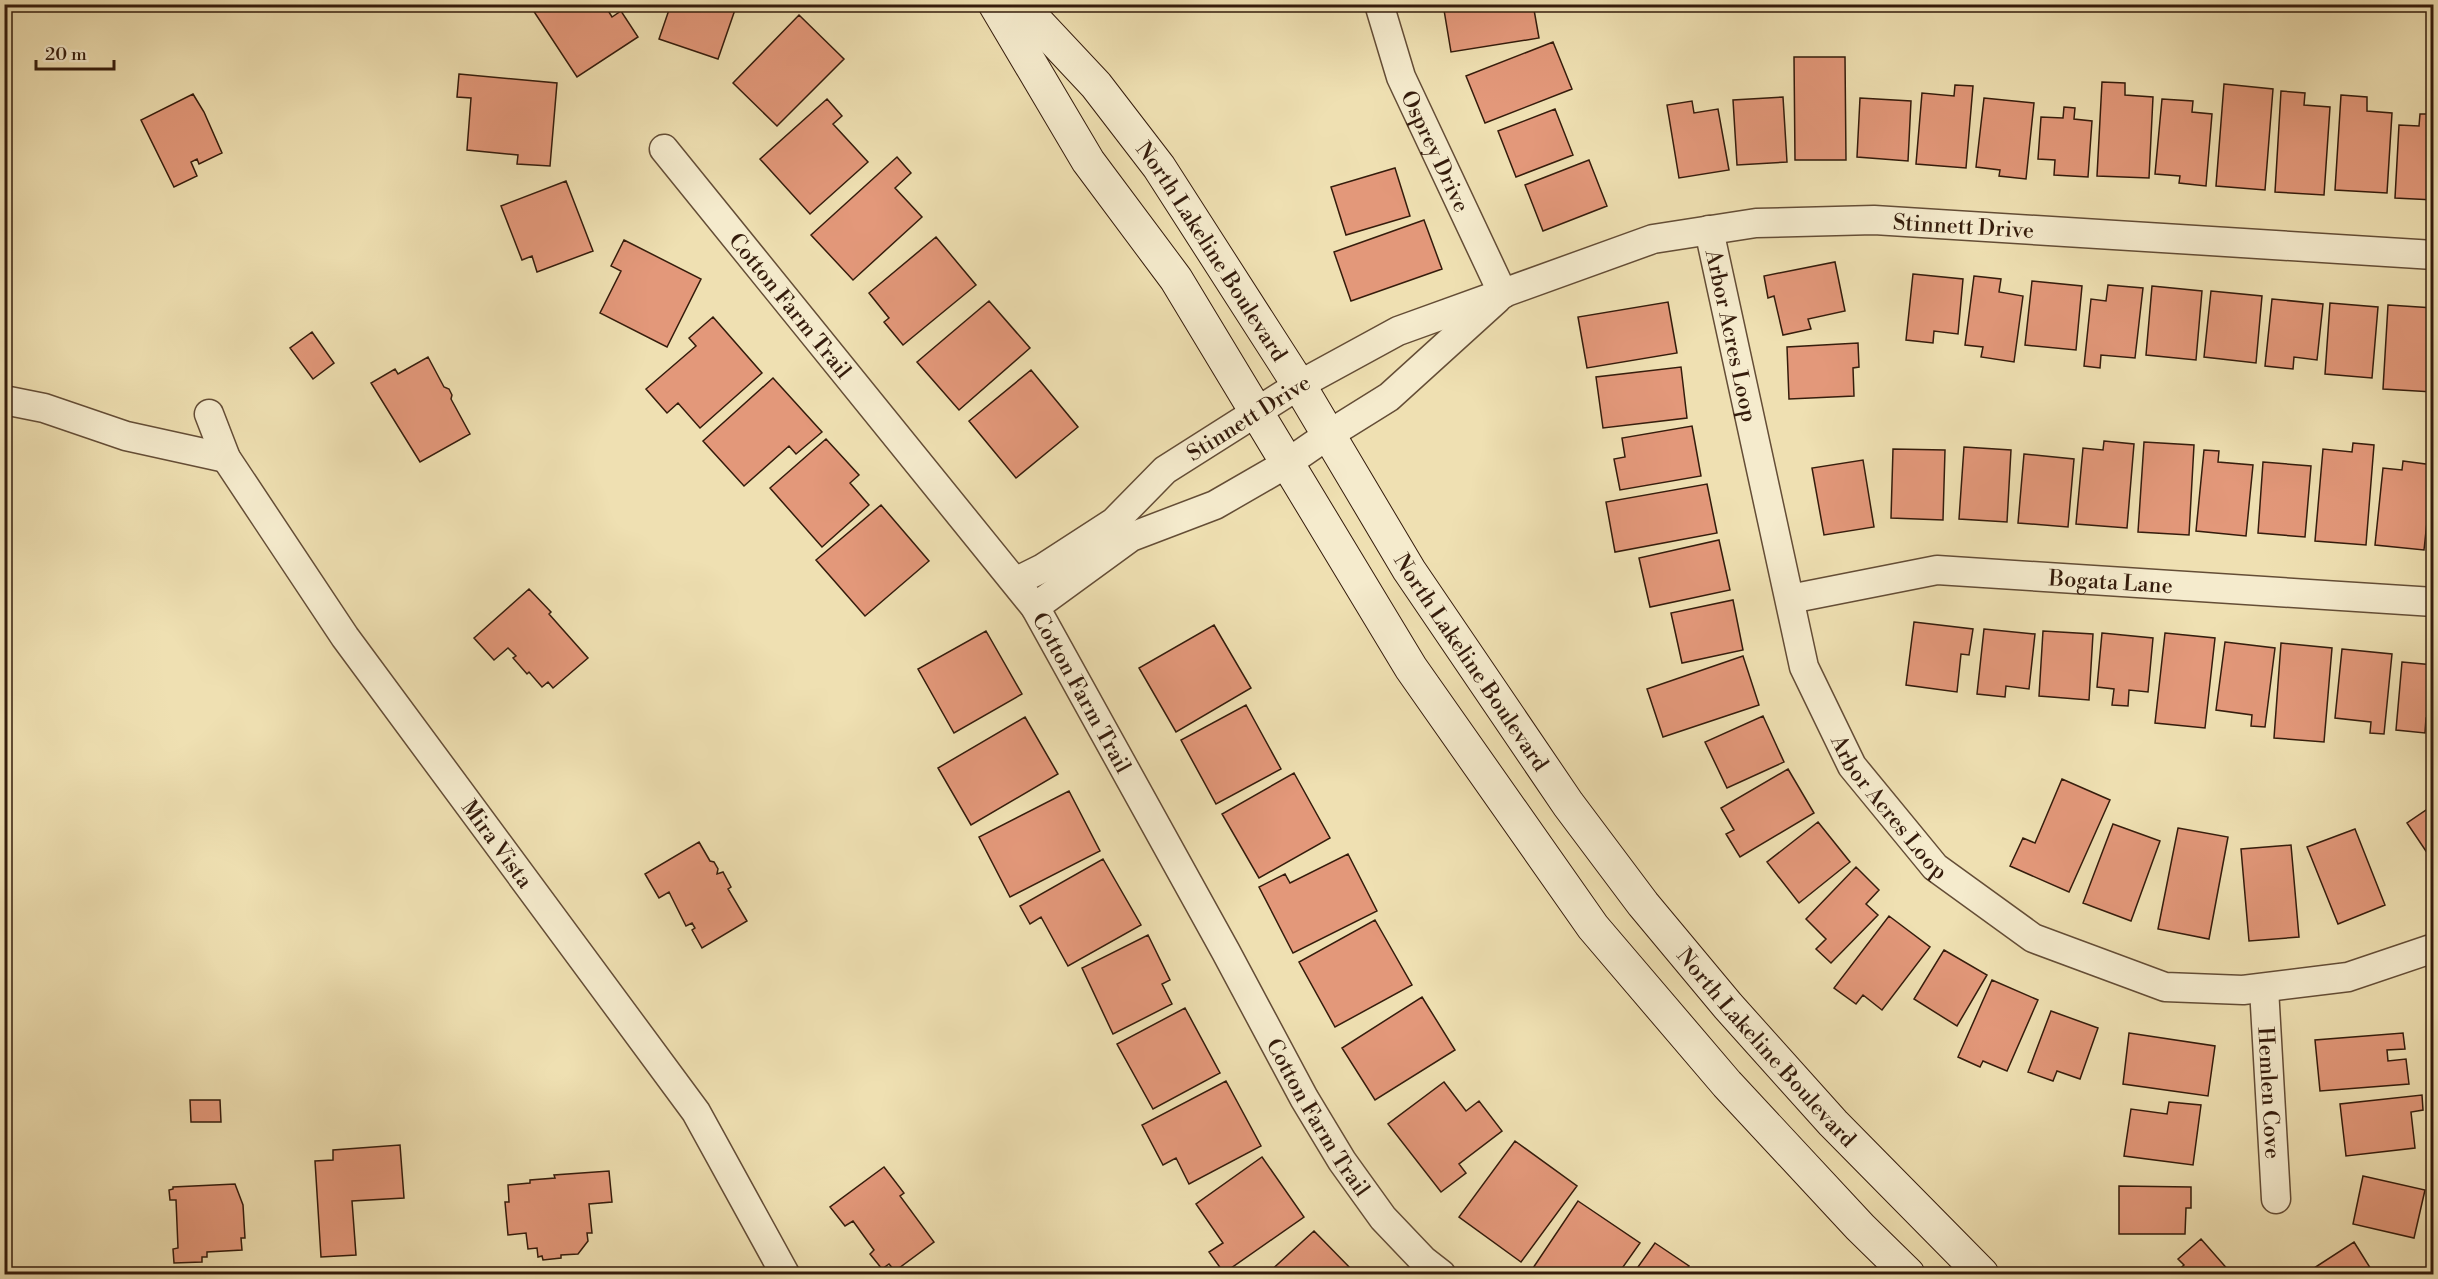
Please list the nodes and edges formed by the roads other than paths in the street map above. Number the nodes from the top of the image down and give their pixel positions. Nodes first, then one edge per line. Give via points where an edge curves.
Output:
1 (995, 4) edge
2 (1020, 4) edge
3 (1379, 4) edge
4 (664, 149) dead end
5 (1709, 230) junction
6 (2433, 255) edge
7 (1503, 294) junction
8 (1299, 385) junction
9 (4, 400) edge
10 (1257, 411) junction
11 (209, 414) dead end
12 (1328, 435) junction
13 (226, 458) junction
14 (1286, 464) junction
15 (1017, 581) junction
16 (1790, 599) junction
17 (2433, 602) edge
18 (1035, 607) junction
19 (2433, 948) edge
20 (2264, 988) junction
21 (2276, 1199) dead end
22 (785, 1275) edge
23 (1441, 1275) edge
24 (1908, 1275) edge
25 (1982, 1275) edge

1 - 10 main road, North Lakeline Boulevard via 1088,161 1176,279
2 - 8 main road, North Lakeline Boulevard via 1096,85 1159,167
3 - 7 street, Osprey Drive via 1401,77
4 - 15 street, Cotton Farm Trail
5 - 6 street, Stinnett Drive via 1756,223 1874,220
5 - 7 street, Stinnett Drive via 1653,239
5 - 16 street, Arbor Acres Loop
7 - 8 street, Stinnett Drive via 1398,331
7 - 12 street, Stinnett Drive via 1389,397
8 - 10 street, Stinnett Drive
8 - 12 main road, North Lakeline Boulevard
9 - 13 street via 44,408 126,436
10 - 14 main road, North Lakeline Boulevard
10 - 15 street, Stinnett Drive via 1166,470 1114,522
11 - 13 street, Mira Vista
12 - 14 street, Stinnett Drive
12 - 25 main road, North Lakeline Boulevard via 1409,570 1568,804 1643,904 1833,1123
13 - 22 street, Mira Vista via 345,637 696,1112
14 - 18 street, Stinnett Drive via 1215,505 1131,537
14 - 24 main road, North Lakeline Boulevard via 1411,668 1593,927 1727,1084
15 - 18 street, Cotton Farm Trail
16 - 17 street, Bogata Lane via 1937,570
16 - 20 street, Arbor Acres Loop via 1804,667 1851,766 1935,867 2033,938 2165,987
18 - 23 street, Cotton Farm Trail via 1342,1161 1383,1218
19 - 20 street, Arbor Acres Loop via 2348,976
20 - 21 street, Hemlen Cove

